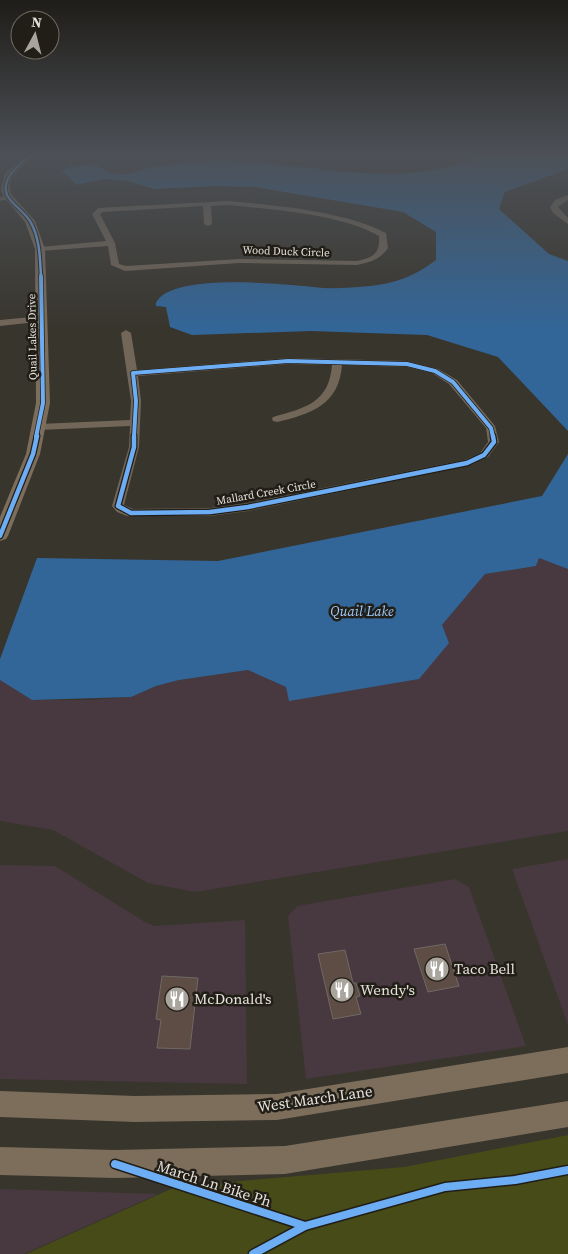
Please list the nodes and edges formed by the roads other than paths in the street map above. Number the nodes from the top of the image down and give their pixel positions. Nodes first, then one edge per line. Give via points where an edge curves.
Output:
1 (20, 212) edge
2 (98, 212) edge
3 (207, 212) edge
4 (280, 212) edge
5 (557, 212) edge
6 (568, 222) edge
7 (208, 224) dead end
8 (111, 243) junction
9 (40, 249) junction
10 (42, 319) junction
11 (0, 323) edge
12 (126, 333) dead end
13 (337, 362) junction
14 (133, 373) junction
15 (277, 419) dead end
16 (135, 423) junction
17 (39, 427) junction
18 (0, 536) edge
19 (568, 1060) edge
20 (0, 1104) edge
21 (568, 1114) edge
22 (0, 1161) edge

1 - 9 main road, Quail Lakes Drive via 30,220
2 - 8 street, Wood Duck Circle via 96,214
3 - 7 street
4 - 8 street, Wood Duck Circle via 376,229 385,237 382,252 370,260 350,264 239,261 125,269 115,265
5 - 6 street
8 - 9 street
9 - 10 main road, Quail Lakes Drive
10 - 11 street
10 - 17 main road, Quail Lakes Drive via 43,403
12 - 14 street, Mallard Creek Circle
13 - 14 street, Mallard Creek Circle via 258,362
13 - 15 street via 335,384 326,398 308,410
13 - 16 street, Mallard Creek Circle via 407,364 444,376 453,382 491,428 494,442 484,455 467,463 265,504 210,512 132,513 121,509 117,503 132,460
14 - 16 street, Mallard Creek Circle
16 - 17 street
17 - 18 main road, Quail Lakes Drive via 34,454
19 - 20 main road, West March Lane via 277,1107 135,1110
21 - 22 main road via 285,1160 115,1164

